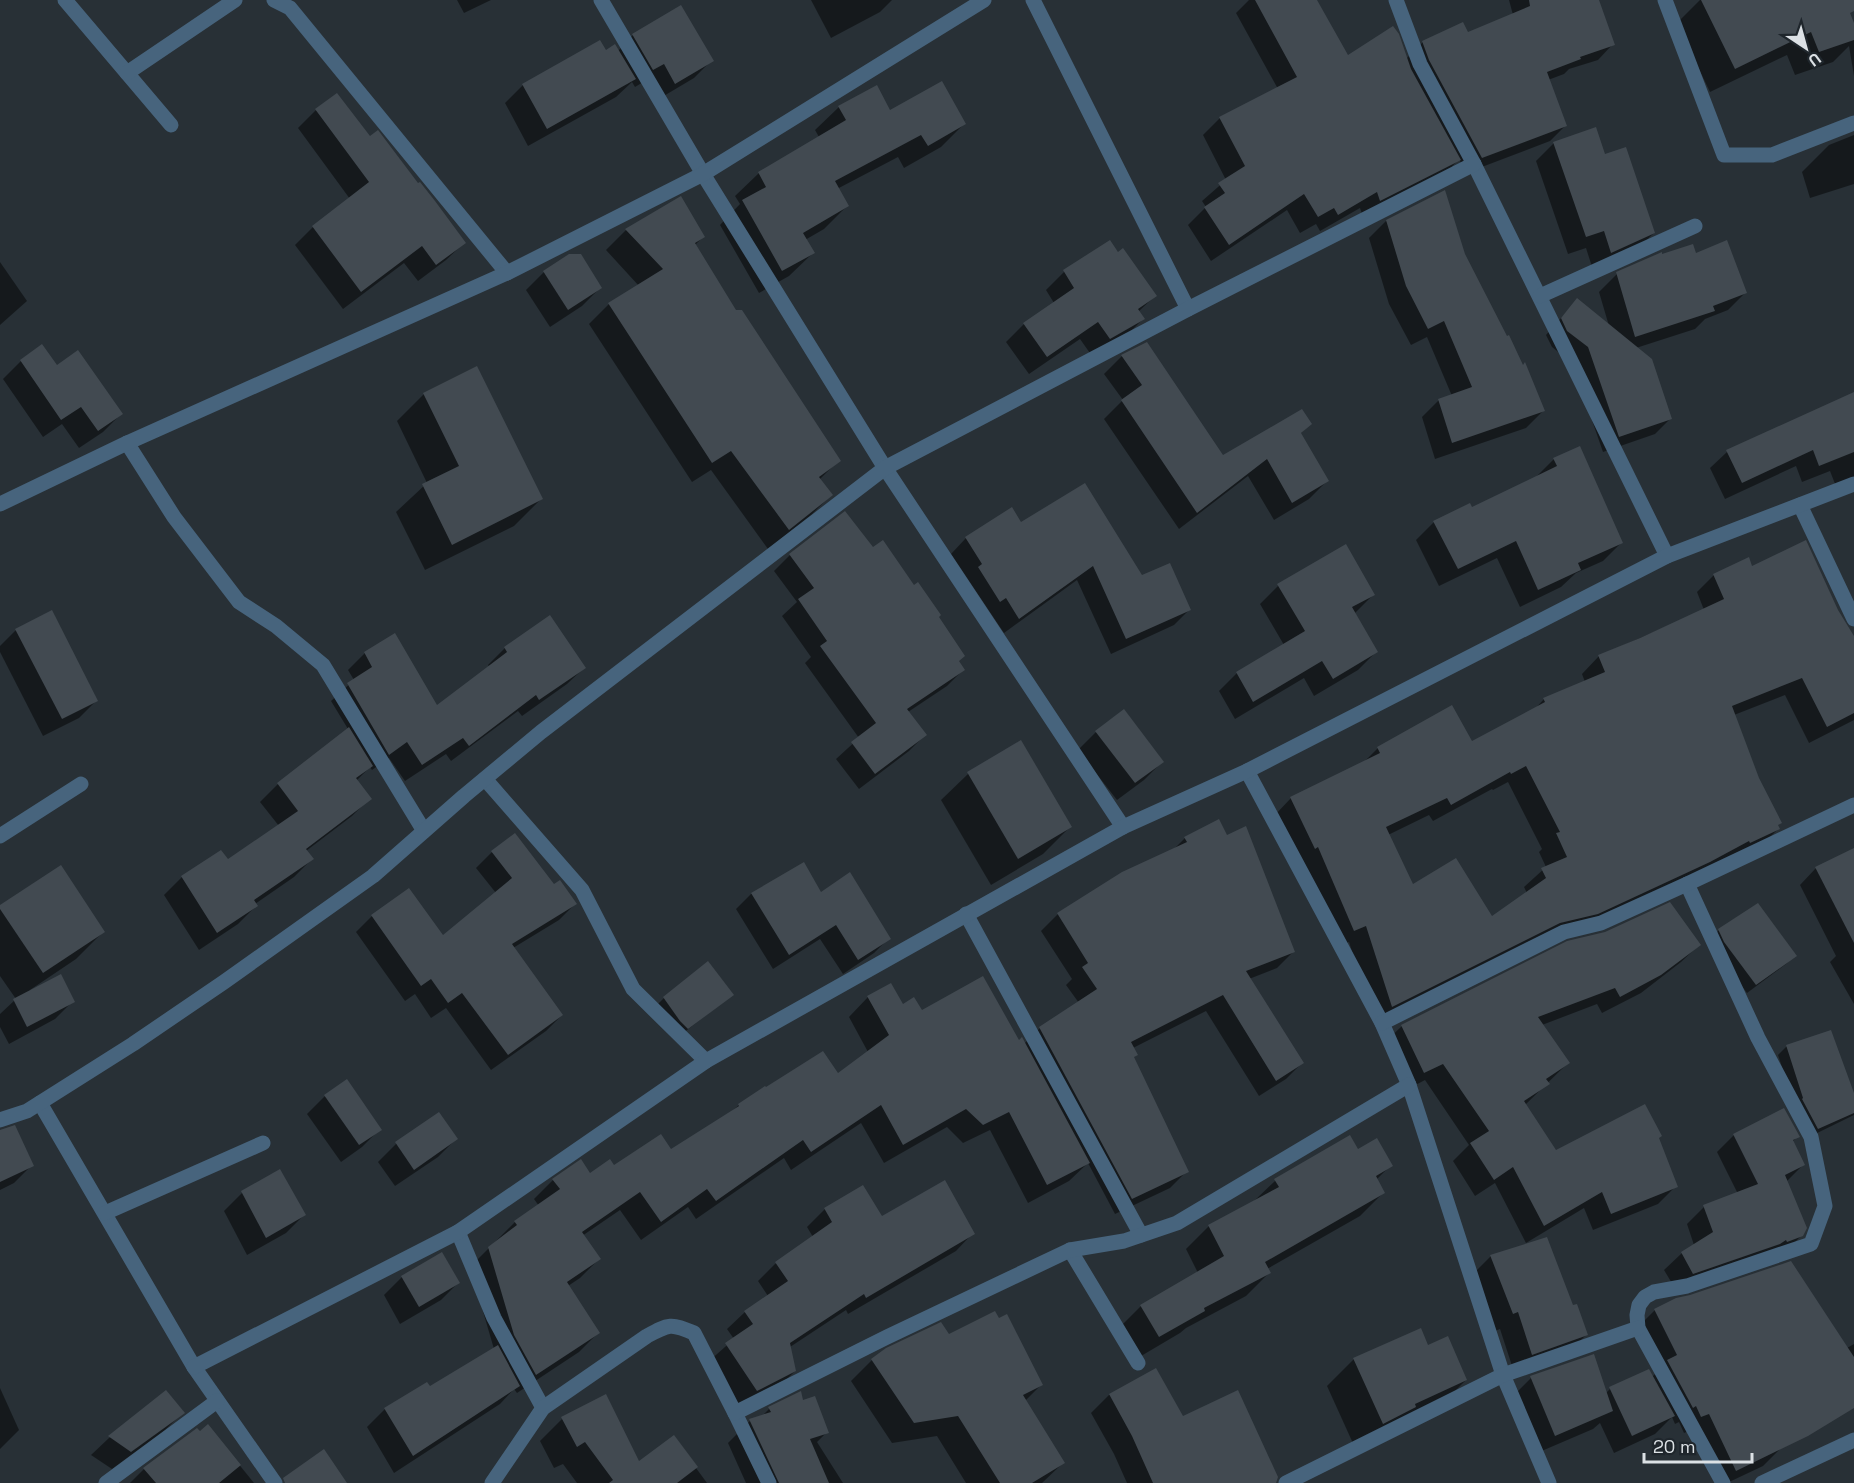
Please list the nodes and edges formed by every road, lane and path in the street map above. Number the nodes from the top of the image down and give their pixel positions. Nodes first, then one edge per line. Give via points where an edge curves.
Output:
1 (65, 0) edge
2 (235, 0) edge
3 (274, 0) edge
4 (601, 0) edge
5 (984, 0) edge
6 (1033, 0) edge
7 (1396, 0) edge
8 (1665, 0) edge
9 (127, 73) junction
10 (1854, 123) edge
11 (171, 125) dead end
12 (1474, 164) junction
13 (703, 174) junction
14 (1695, 226) dead end
15 (507, 273) junction
16 (1540, 296) junction
17 (1188, 309) junction
18 (127, 443) junction
19 (885, 468) junction
20 (1854, 484) edge
21 (0, 504) edge
22 (1800, 505) junction
23 (1667, 556) junction
24 (1854, 619) edge
25 (1247, 771) junction
26 (485, 779) junction
27 (81, 784) dead end
28 (1854, 805) edge
29 (1123, 827) junction
30 (424, 831) junction
31 (0, 836) edge
32 (1687, 884) junction
33 (966, 914) junction
34 (1382, 1023) junction
35 (706, 1061) junction
36 (1409, 1085) junction
37 (40, 1102) junction
38 (0, 1120) edge
39 (262, 1143) dead end
40 (105, 1214) junction
41 (459, 1232) junction
42 (1141, 1235) junction
43 (1070, 1250) junction
44 (1638, 1328) junction
45 (1138, 1364) dead end
46 (194, 1367) junction
47 (1503, 1375) junction
48 (217, 1401) junction
49 (543, 1408) junction
50 (735, 1413) junction
51 (1854, 1440) edge
52 (106, 1483) edge
53 (275, 1483) edge
54 (492, 1483) edge
55 (769, 1483) edge
56 (1286, 1483) edge
57 (1549, 1483) edge
58 (1723, 1483) edge
59 (1762, 1483) edge

1 - 9 street
2 - 9 street
3 - 15 street via 291,8
4 - 13 street
5 - 13 street
6 - 17 street
7 - 12 street via 1420,64
8 - 10 street via 1724,155 1772,155
9 - 11 street
12 - 16 street
12 - 17 street
13 - 15 street
13 - 19 street
14 - 16 street
15 - 18 street
16 - 23 street
17 - 19 street
18 - 21 street
18 - 30 street via 174,517 239,602 323,665
19 - 26 street
19 - 29 street
20 - 22 street
22 - 23 street
22 - 24 street
23 - 25 street
25 - 29 street
25 - 34 street
26 - 30 street
26 - 35 street via 582,890 633,988
27 - 31 street
28 - 32 street
29 - 33 street
30 - 37 street via 373,876 224,982
32 - 34 street via 1601,923 1564,932
32 - 44 street via 1758,1038 1811,1137 1825,1206 1811,1244 1687,1286 1654,1292 1639,1305
33 - 35 street
33 - 42 street
34 - 36 street
35 - 41 street
36 - 42 street via 1177,1223
36 - 47 street
37 - 38 street
37 - 40 street
39 - 40 street
40 - 46 street
41 - 46 street
41 - 49 street via 494,1318
42 - 43 street
43 - 45 street
43 - 50 street
44 - 47 street
44 - 58 street
46 - 48 street
47 - 56 street
47 - 57 street
48 - 52 street
48 - 53 street
49 - 50 street via 647,1336 665,1326 678,1326 694,1333
49 - 54 street
50 - 55 street
51 - 59 street

